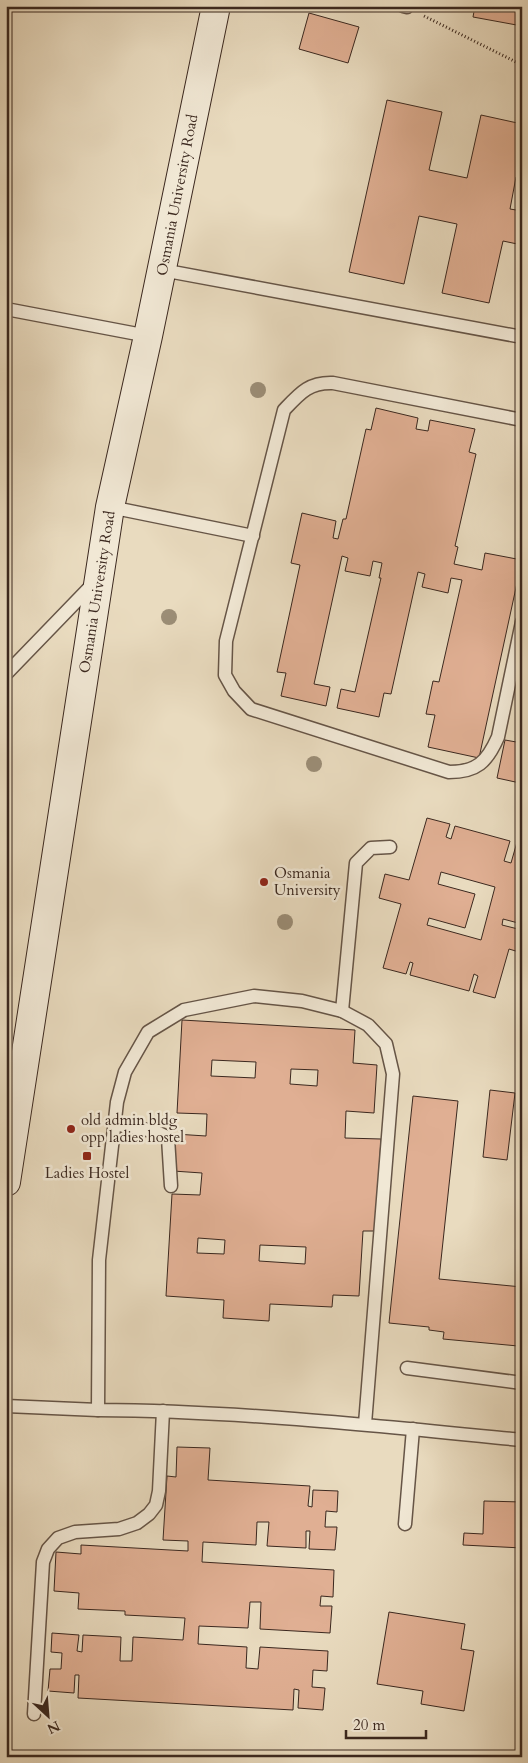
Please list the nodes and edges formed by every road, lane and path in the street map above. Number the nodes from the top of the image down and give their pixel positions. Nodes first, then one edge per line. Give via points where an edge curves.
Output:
1 (216, 6) edge
2 (405, 7) edge
3 (522, 65) edge
4 (162, 270) junction
5 (6, 309) edge
6 (148, 336) junction
7 (522, 337) edge
8 (522, 420) edge
9 (110, 507) junction
10 (253, 536) junction
11 (99, 578) junction
12 (522, 622) edge
13 (6, 674) edge
14 (390, 846) dead end
15 (342, 1011) junction
16 (114, 1124) junction
17 (6, 1182) edge
18 (171, 1186) dead end
19 (407, 1368) dead end
20 (522, 1383) edge
21 (6, 1406) edge
22 (98, 1410) junction
23 (163, 1411) junction
24 (365, 1424) junction
25 (414, 1429) junction
26 (522, 1440) edge
27 (405, 1524) dead end
28 (34, 1714) dead end

1 - 4 main road, Osmania University Road
2 - 3 path
4 - 6 main road, Osmania University Road
4 - 7 lane
5 - 6 lane
6 - 9 main road, Osmania University Road
8 - 10 lane via 319,383 299,394 284,410
9 - 10 lane
9 - 11 main road, Osmania University Road
10 - 12 lane via 226,641 225,674 234,691 251,708 270,715 449,772 463,772 478,766 490,754 498,737
11 - 13 lane
11 - 17 main road, Osmania University Road
14 - 15 lane via 371,848 356,863
15 - 16 lane via 302,1001 254,996 184,1010 148,1032 125,1072
15 - 24 lane via 368,1025 386,1044 393,1074
16 - 18 lane via 164,1134 168,1138
16 - 22 lane via 99,1260
19 - 20 lane
21 - 22 lane
22 - 23 lane
23 - 24 lane
23 - 28 lane via 159,1491 156,1505 149,1514 137,1523 118,1529 75,1532 58,1538 48,1549 43,1562
24 - 25 lane
25 - 26 lane
25 - 27 lane

